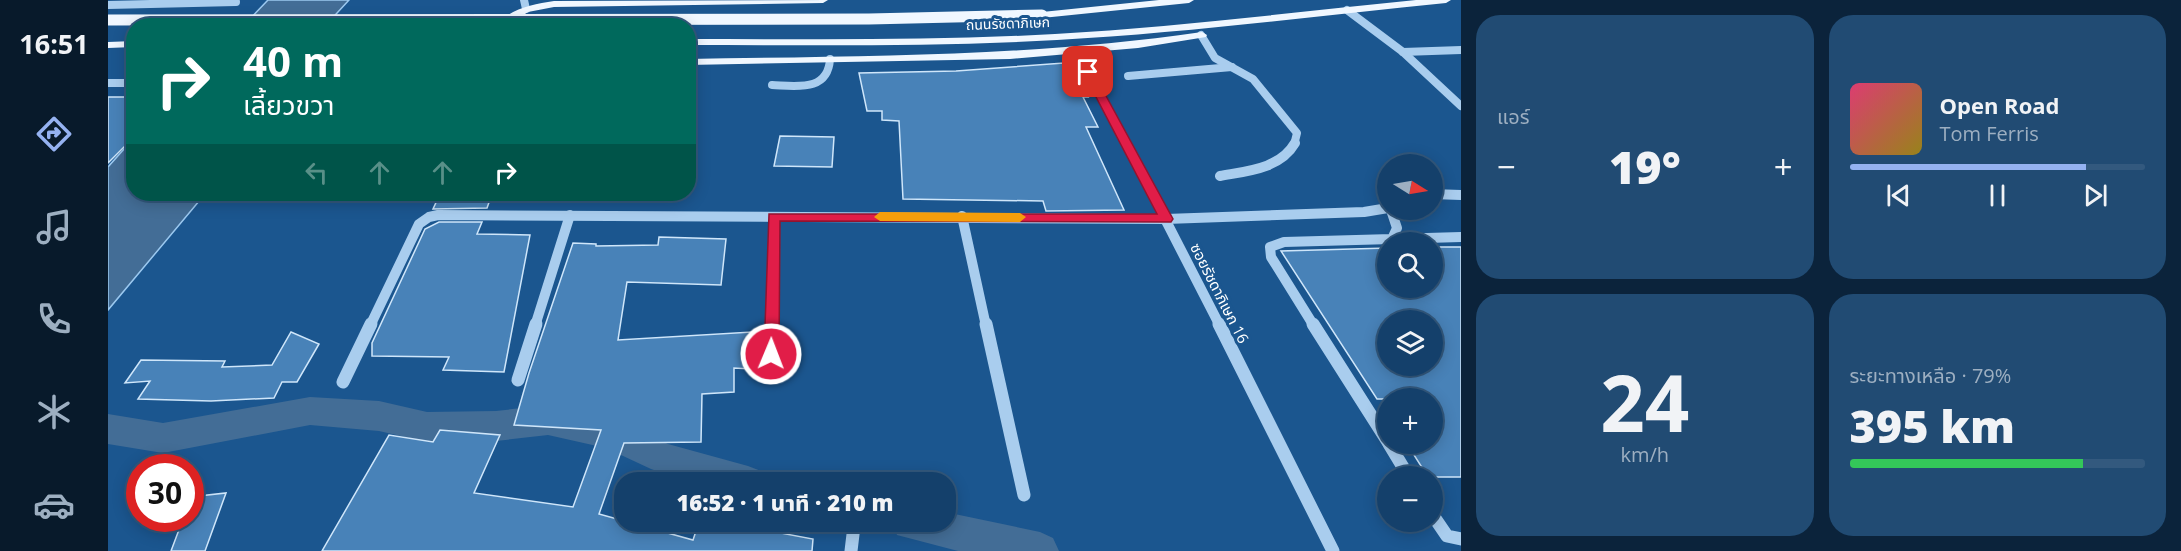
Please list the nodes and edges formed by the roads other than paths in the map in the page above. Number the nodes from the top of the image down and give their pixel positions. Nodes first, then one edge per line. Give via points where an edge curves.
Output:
1 (823, 0) edge
2 (1189, 0) edge
3 (1393, 0) edge
4 (1446, 0) edge
5 (124, 2) edge
6 (236, 2) dead end
7 (108, 5) edge
8 (525, 5) edge
9 (1347, 10) junction
10 (1327, 12) junction
11 (108, 15) edge
12 (509, 18) edge
13 (696, 19) edge
14 (108, 20) edge
15 (126, 20) edge
16 (1266, 20) junction
17 (1201, 35) junction
18 (696, 42) edge
19 (126, 44) edge
20 (108, 45) edge
21 (1461, 50) edge
22 (1077, 51) junction
23 (1403, 52) junction
24 (830, 59) junction
25 (696, 62) edge
26 (1232, 67) junction
27 (1128, 76) dead end
28 (108, 83) edge
29 (126, 83) edge
30 (772, 85) dead end
31 (1461, 106) edge
32 (1220, 176) dead end
33 (1443, 195) edge
34 (1461, 195) edge
35 (1377, 210) edge
36 (570, 215) junction
37 (962, 216) junction
38 (774, 217) junction
39 (1166, 219) junction
40 (1461, 237) edge
41 (1443, 238) edge
42 (1377, 240) edge
43 (771, 354) dead end
44 (518, 380) dead end
45 (343, 382) dead end
46 (1377, 426) edge
47 (1024, 495) dead end
48 (1443, 530) edge
49 (853, 532) edge
50 (1461, 539) edge
51 (851, 551) edge
52 (1333, 551) edge

1 - 8 main road
2 - 13 main road, ถนนรัชดาภิเษก, bridge via 1042,15
3 - 10 main road, ถนนรัชดาภิเษก
4 - 9 main road, ถนนรัชดาภิเษก
5 - 6 street
5 - 7 street
5 - 11 street
8 - 12 main road
9 - 10 main road, ถนนรัชดาภิเษก
9 - 23 street
10 - 16 main road, ถนนรัชดาภิเษก
14 - 15 main road, ถนนรัชดาภิเษก, bridge
16 - 17 main road
16 - 18 main road, ถนนรัชดาภิเษก via 1054,37
17 - 22 main road
17 - 26 street via 1215,58
19 - 20 main road
21 - 23 street
22 - 24 main road
22 - 39 street, ซอยรัชดาภิเษก 16
23 - 31 street
24 - 25 main road
24 - 30 street via 831,69 826,78 815,85
26 - 27 street
26 - 32 street via 1253,79 1297,133 1288,152 1271,165
28 - 29 street
33 - 34 street
35 - 39 street
36 - 38 street
36 - 44 street
36 - 45 street via 438,215 419,224
37 - 38 street
37 - 39 street
37 - 47 street
38 - 43 street
39 - 52 street, ซอยรัชดาภิเษก 16
40 - 41 street
42 - 46 street via 1284,243 1270,247 1271,257
48 - 50 street via 1447,536
49 - 51 street

